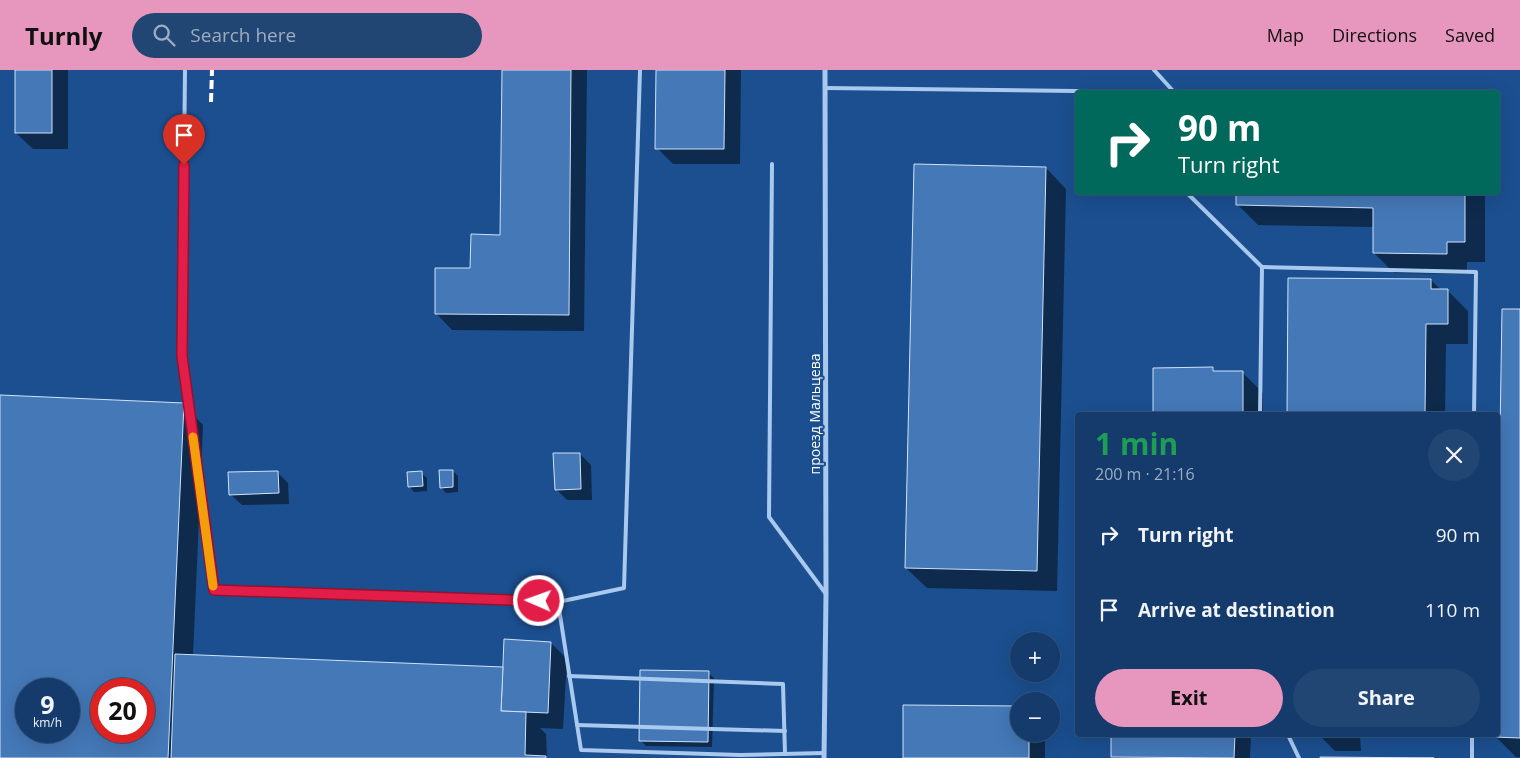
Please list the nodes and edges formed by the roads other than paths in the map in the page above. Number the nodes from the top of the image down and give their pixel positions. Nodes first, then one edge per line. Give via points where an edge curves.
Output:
1 (185, 70) edge
2 (640, 70) edge
3 (825, 70) edge
4 (1154, 70) edge
5 (826, 88) junction
6 (1172, 90) edge
7 (1075, 91) edge
8 (772, 164) dead end
9 (1189, 195) edge
10 (1262, 268) junction
11 (1260, 412) edge
12 (1474, 412) edge
13 (826, 594) junction
14 (558, 602) junction
15 (569, 676) junction
16 (577, 726) junction
17 (785, 731) junction
18 (1289, 737) edge
19 (1472, 737) edge
20 (785, 754) junction
21 (824, 756) edge
22 (1299, 758) edge
23 (1472, 758) edge

1 - 14 lane via 182,356 214,590
2 - 14 lane via 624,588
3 - 5 street, проезд Мальцева
4 - 6 lane
5 - 7 lane
5 - 13 street, проезд Мальцева
8 - 13 lane via 769,517
9 - 10 lane
10 - 11 lane
10 - 12 lane via 1476,272
13 - 21 street, проезд Мальцева
14 - 15 lane
15 - 16 lane
15 - 17 lane via 784,684
16 - 17 lane
16 - 20 lane via 581,750
17 - 20 lane
18 - 22 lane
19 - 23 lane
20 - 21 lane

